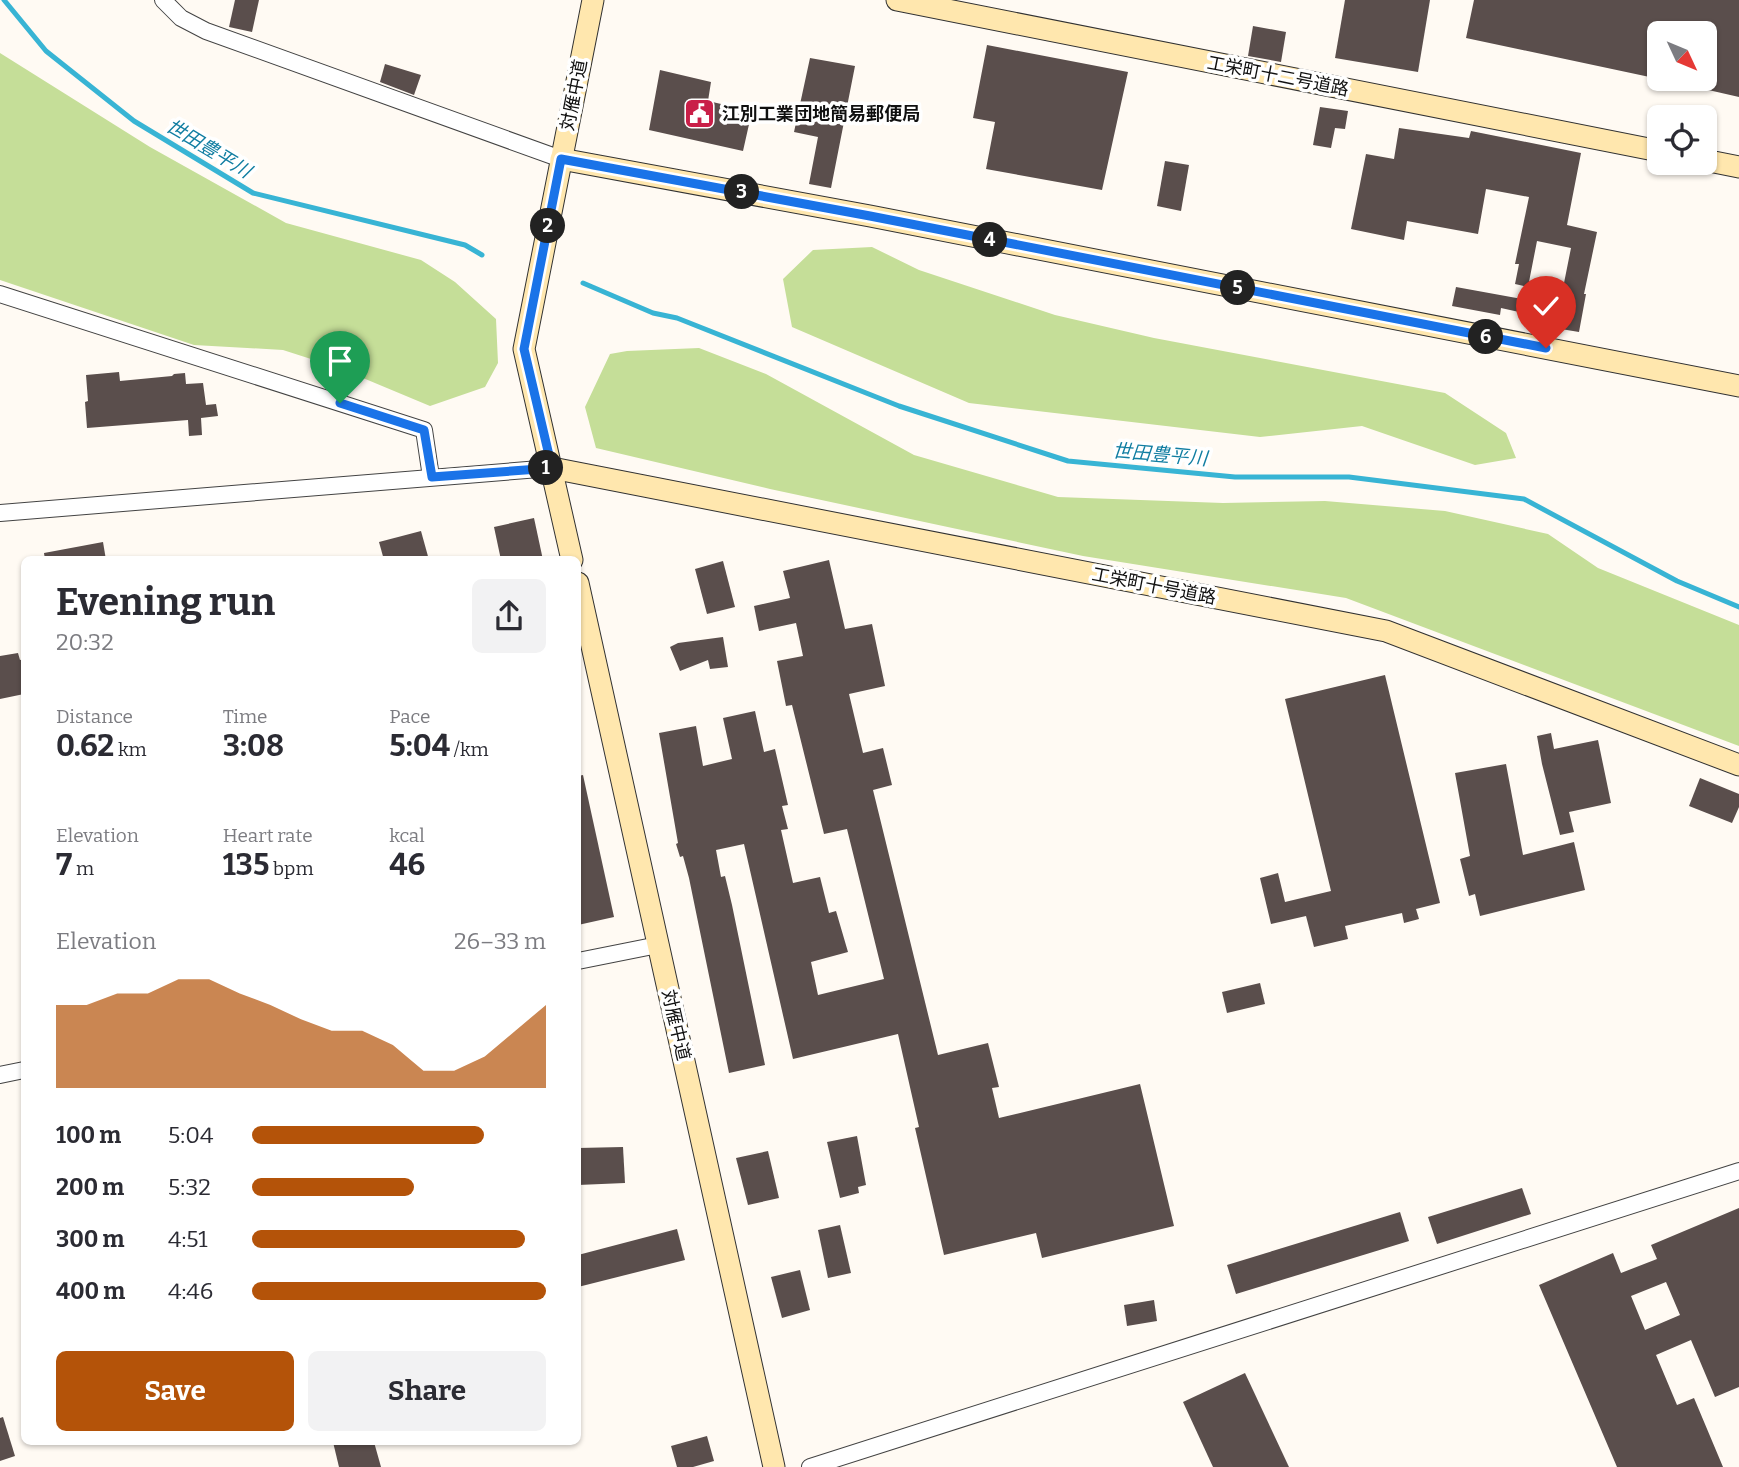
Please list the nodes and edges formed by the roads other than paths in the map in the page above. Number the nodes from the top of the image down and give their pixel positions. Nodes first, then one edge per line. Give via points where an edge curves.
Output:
1 (163, 0) edge
2 (593, 0) edge
3 (897, 0) edge
4 (1647, 149) edge
5 (561, 159) junction
6 (1717, 163) edge
7 (1739, 167) edge
8 (0, 294) edge
9 (1739, 386) edge
10 (552, 468) junction
11 (432, 477) junction
12 (0, 513) edge
13 (571, 556) edge
14 (581, 597) edge
15 (1739, 765) edge
16 (658, 945) junction
17 (581, 960) edge
18 (21, 1071) edge
19 (0, 1075) edge
20 (1739, 1171) edge
21 (774, 1467) edge
22 (810, 1467) edge

1 - 5 street via 181,18 206,31
2 - 5 street, 対雁中道
3 - 4 street, 工栄町十二号道路
5 - 9 street
5 - 10 street, 対雁中道 via 524,349
6 - 7 street
8 - 11 street via 424,430
10 - 11 street
10 - 13 street, 対雁中道
10 - 15 street, 工栄町十号道路 via 1386,631
11 - 12 street
14 - 16 street, 対雁中道
16 - 17 street
16 - 21 street, 対雁中道
18 - 19 street
20 - 22 street

